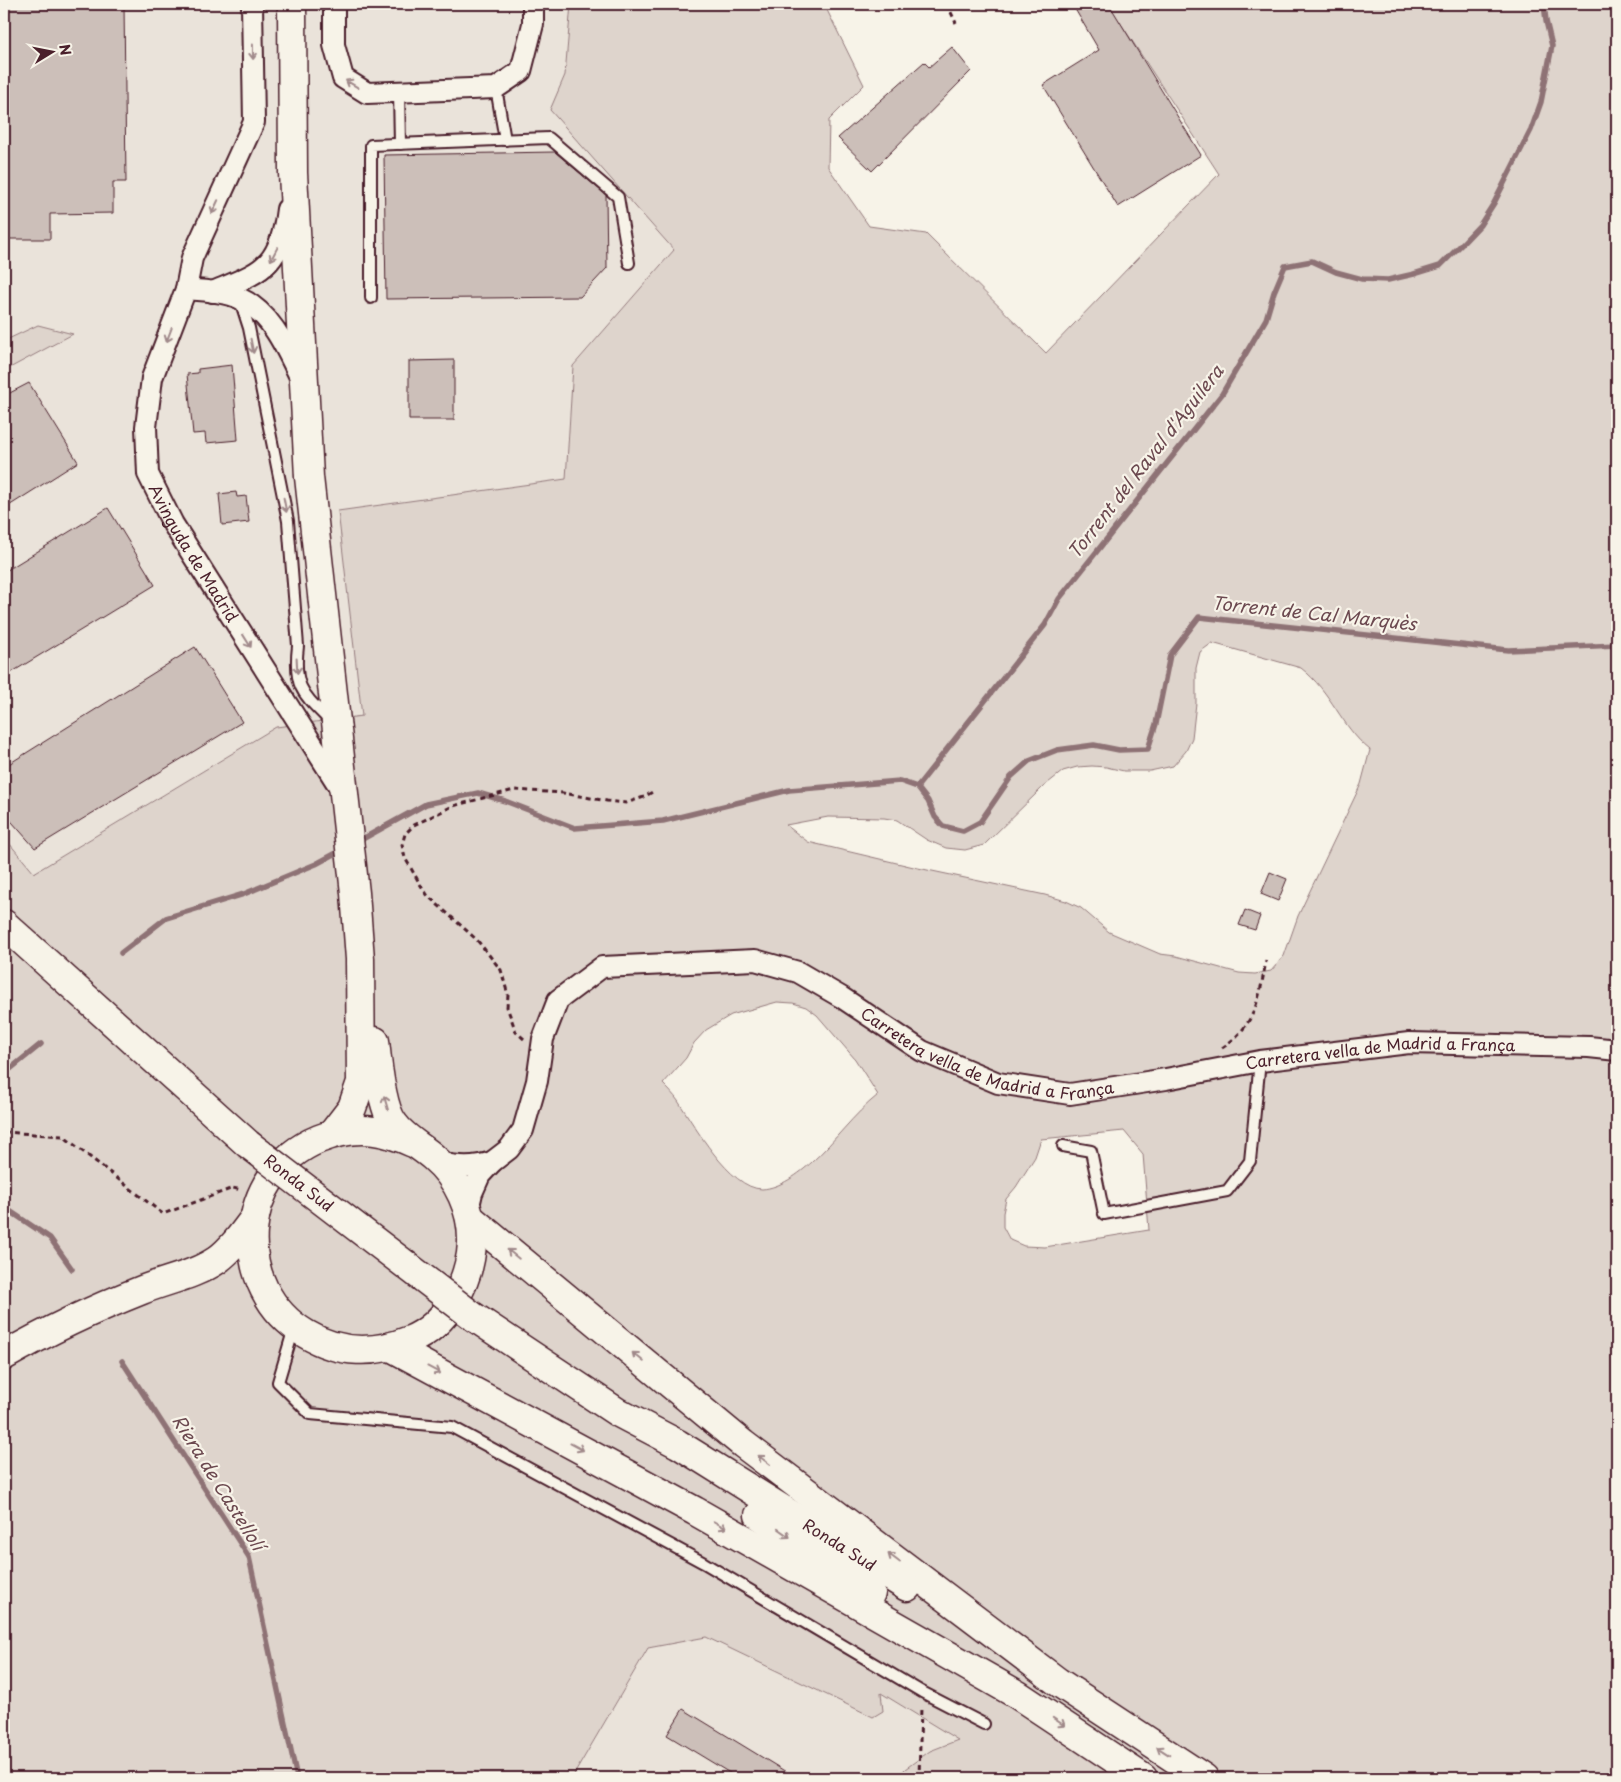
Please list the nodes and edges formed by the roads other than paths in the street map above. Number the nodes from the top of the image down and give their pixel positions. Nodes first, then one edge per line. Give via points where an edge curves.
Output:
1 (252, 4) edge
2 (292, 4) edge
3 (334, 4) edge
4 (533, 4) edge
5 (496, 88) junction
6 (399, 92) junction
7 (505, 140) junction
8 (400, 144) junction
9 (293, 173) junction
10 (629, 263) dead end
11 (186, 289) junction
12 (213, 292) junction
13 (372, 298) dead end
14 (240, 299) junction
15 (304, 384) junction
16 (336, 727) junction
17 (344, 794) junction
18 (4, 924) edge
19 (360, 959) junction
20 (1617, 1050) edge
21 (1260, 1060) junction
22 (332, 1134) junction
23 (413, 1143) junction
24 (1063, 1146) dead end
25 (492, 1162) junction
26 (439, 1163) junction
27 (258, 1206) junction
28 (469, 1214) junction
29 (202, 1268) junction
30 (262, 1286) junction
31 (294, 1328) junction
32 (391, 1347) junction
33 (4, 1356) edge
34 (618, 1412) junction
35 (1058, 1682) junction
36 (1018, 1695) junction
37 (984, 1724) dead end
38 (1143, 1778) edge
39 (1204, 1778) edge

1 -> 11 street, Avinguda de Madrid via 254,122 192,258
2 - 9 main road
6 -> 3 street via 367,93 343,78 334,45
4 - 5 street via 533,24 521,71
5 - 6 street
5 - 7 lane
6 - 8 lane
7 - 8 lane
7 - 10 lane via 549,138 618,197
8 - 13 lane via 371,145
9 -> 12 street via 286,219 274,257 248,277
9 - 15 main road
11 - 12 street
11 -> 17 street, Avinguda de Madrid via 152,378 146,427 148,474 173,524
12 - 14 street
14 - 15 street via 266,319
14 -> 16 lane via 249,328 288,521 300,688
15 - 16 main road via 309,477
16 - 17 main road
17 - 19 main road
18 - 34 main road, Ronda Sud, bridge via 248,1144 474,1317
19 - 22 main road via 361,1082 352,1108
23 -> 19 main road via 392,1122 386,1103
20 - 21 street, Carretera vella de Madrid a França via 1409,1043
21 - 24 lane via 1250,1161 1227,1191 1104,1214 1091,1151
21 - 25 street, Carretera vella de Madrid a França via 1070,1094 998,1084 922,1051 798,972 755,960 602,967 558,1000 543,1039 537,1081 523,1130 509,1149
22 - 23 main road via 352,1130 373,1131
22 - 27 main road via 310,1143 290,1157 274,1174
23 - 26 main road
25 - 26 street, Carretera vella de Madrid a França via 459,1168
25 - 28 street, Carretera vella de Madrid a França via 480,1175 472,1193
26 - 28 main road via 457,1185
27 - 29 main road via 236,1241 218,1259
27 - 30 main road via 252,1227 254,1260
28 - 32 main road via 472,1242 462,1288 433,1325
35 -> 28 main road via 743,1444
29 - 30 main road via 236,1272
29 - 33 main road via 91,1310 44,1332
30 - 31 main road via 276,1309
31 - 32 main road via 316,1341 341,1349 366,1351
31 - 37 lane via 278,1382 310,1414 452,1427 704,1563 922,1692
32 -> 36 main road via 695,1511
34 - 35 main road, Ronda Sud via 678,1444
34 -> 36 main road, Ronda Sud via 673,1455
39 -> 35 main road
36 -> 38 main road

